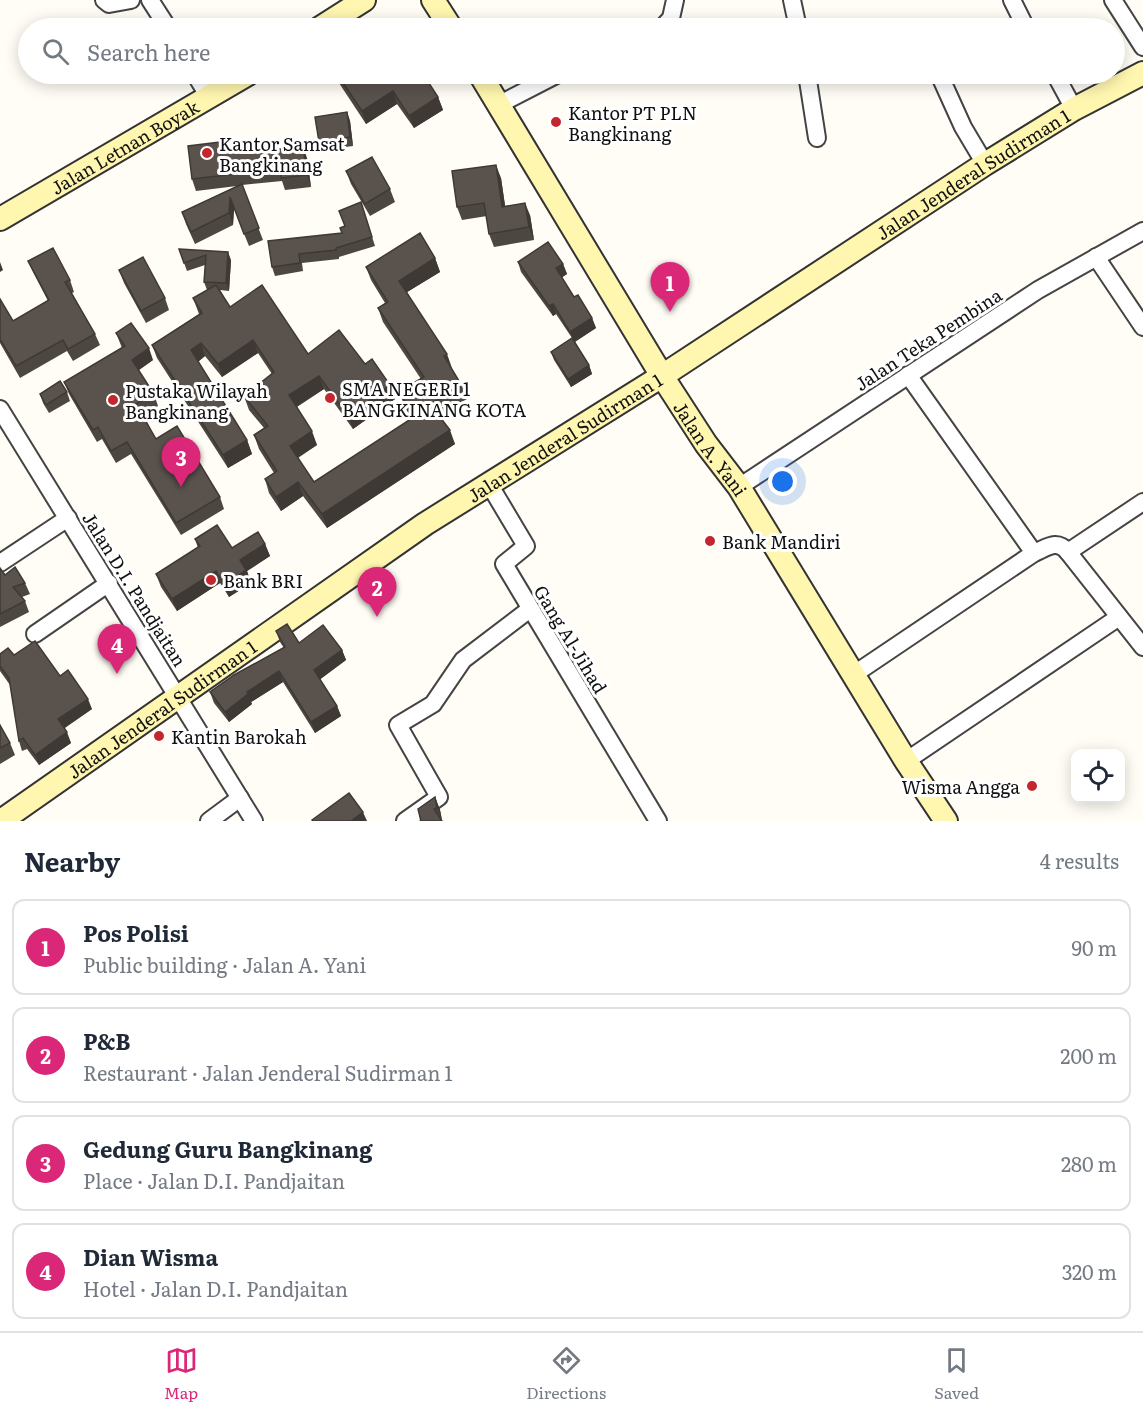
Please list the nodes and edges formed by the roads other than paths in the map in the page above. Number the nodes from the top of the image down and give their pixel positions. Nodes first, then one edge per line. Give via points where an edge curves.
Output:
1 (104, 0) edge
2 (131, 0) edge
3 (150, 0) edge
4 (364, 0) edge
5 (433, 0) edge
6 (675, 0) edge
7 (792, 0) edge
8 (1012, 0) edge
9 (1113, 0) edge
10 (162, 18) edge
11 (336, 18) edge
12 (445, 18) edge
13 (671, 18) edge
14 (796, 18) edge
15 (1021, 18) edge
16 (1124, 18) edge
17 (1125, 19) edge
18 (1143, 47) edge
19 (1143, 73) edge
20 (1125, 82) edge
21 (201, 84) edge
22 (231, 84) edge
23 (487, 84) edge
24 (539, 84) edge
25 (809, 84) edge
26 (944, 84) edge
27 (1061, 84) edge
28 (1121, 84) edge
29 (209, 97) junction
30 (500, 104) junction
31 (1074, 108) junction
32 (817, 138) dead end
33 (985, 164) junction
34 (0, 219) edge
35 (1143, 231) edge
36 (1096, 257) junction
37 (1143, 327) edge
38 (908, 375) junction
39 (662, 376) junction
40 (0, 411) edge
41 (489, 484) junction
42 (739, 487) junction
43 (1143, 502) edge
44 (68, 518) junction
45 (1068, 552) junction
46 (1034, 553) junction
47 (0, 563) edge
48 (109, 583) junction
49 (530, 609) junction
50 (1119, 617) junction
51 (34, 634) dead end
52 (1143, 647) edge
53 (853, 675) junction
54 (179, 696) junction
55 (906, 761) junction
56 (240, 798) junction
57 (1, 821) edge
58 (209, 821) edge
59 (254, 821) edge
60 (405, 821) edge
61 (658, 821) edge
62 (946, 821) edge

1 - 2 street via 109,4
3 - 10 street
4 - 11 street
5 - 12 street
6 - 13 street
7 - 14 street
8 - 15 street
9 - 16 street
17 - 18 street
19 - 20 street, Jalan Jenderal Sudirman 1
21 - 29 street
22 - 29 street, Jalan Letnan Boyak
23 - 30 street, Jalan A. Yani
24 - 30 street
25 - 32 street
26 - 33 street
27 - 31 street
28 - 31 street, Jalan Jenderal Sudirman 1
29 - 34 street, Jalan Letnan Boyak
30 - 39 street, Jalan A. Yani
31 - 33 street, Jalan Jenderal Sudirman 1
33 - 39 street, Jalan Jenderal Sudirman 1
35 - 36 street, Jalan Teka Pembina
36 - 37 street
36 - 38 street, Jalan Teka Pembina
38 - 42 street, Jalan Teka Pembina
38 - 46 street
39 - 41 street, Jalan Jenderal Sudirman 1
39 - 42 street, Jalan A. Yani
40 - 44 street, Jalan D.I. Pandjaitan
41 - 49 street, Gang Al-Jihad via 526,546 504,564
41 - 54 street, Jalan Jenderal Sudirman 1 via 425,524
42 - 53 street, Jalan A. Yani
43 - 45 street
44 - 47 street
44 - 48 street, Jalan D.I. Pandjaitan
45 - 46 street via 1056,544
45 - 50 street
46 - 53 street
48 - 51 street
48 - 54 street, Jalan D.I. Pandjaitan
49 - 60 street via 463,660 433,704 398,725 439,797
49 - 61 street, Gang Al-Jihad
50 - 52 street
50 - 55 street
53 - 55 street, Jalan A. Yani
54 - 56 street, Jalan D.I. Pandjaitan
54 - 57 street, Jalan Jenderal Sudirman 1
55 - 62 street, Jalan A. Yani
56 - 58 street
56 - 59 street, Jalan D.I. Pandjaitan

